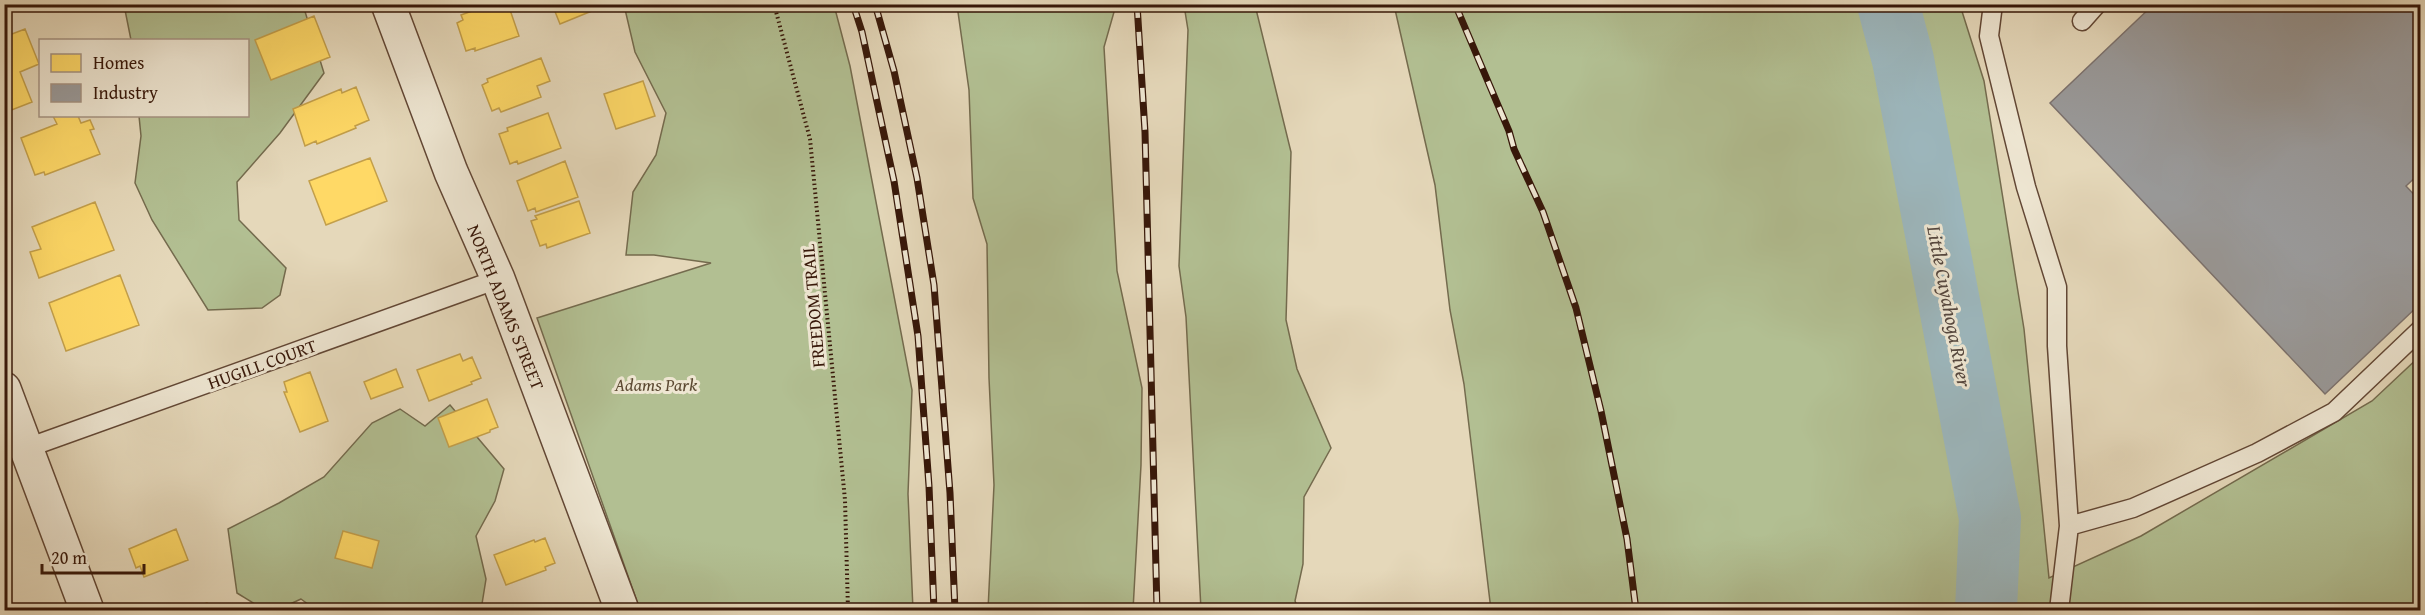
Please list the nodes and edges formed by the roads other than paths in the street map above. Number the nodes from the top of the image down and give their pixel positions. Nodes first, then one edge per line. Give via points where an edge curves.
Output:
1 (388, 4) edge
2 (1993, 4) edge
3 (2097, 4) edge
4 (2082, 21) dead end
5 (498, 279) junction
6 (2421, 330) edge
7 (4, 389) edge
8 (27, 448) junction
9 (2069, 526) junction
10 (87, 610) edge
11 (622, 610) edge
12 (2059, 610) edge

1 - 5 street, NORTH ADAMS STREET via 451,172
2 - 9 lane via 1989,36 2026,187 2057,287
3 - 4 lane
5 - 8 lane, HUGILL COURT
5 - 11 street, NORTH ADAMS STREET
6 - 9 lane via 2334,412 2257,453 2133,508
7 - 8 street
8 - 10 street
9 - 12 lane

